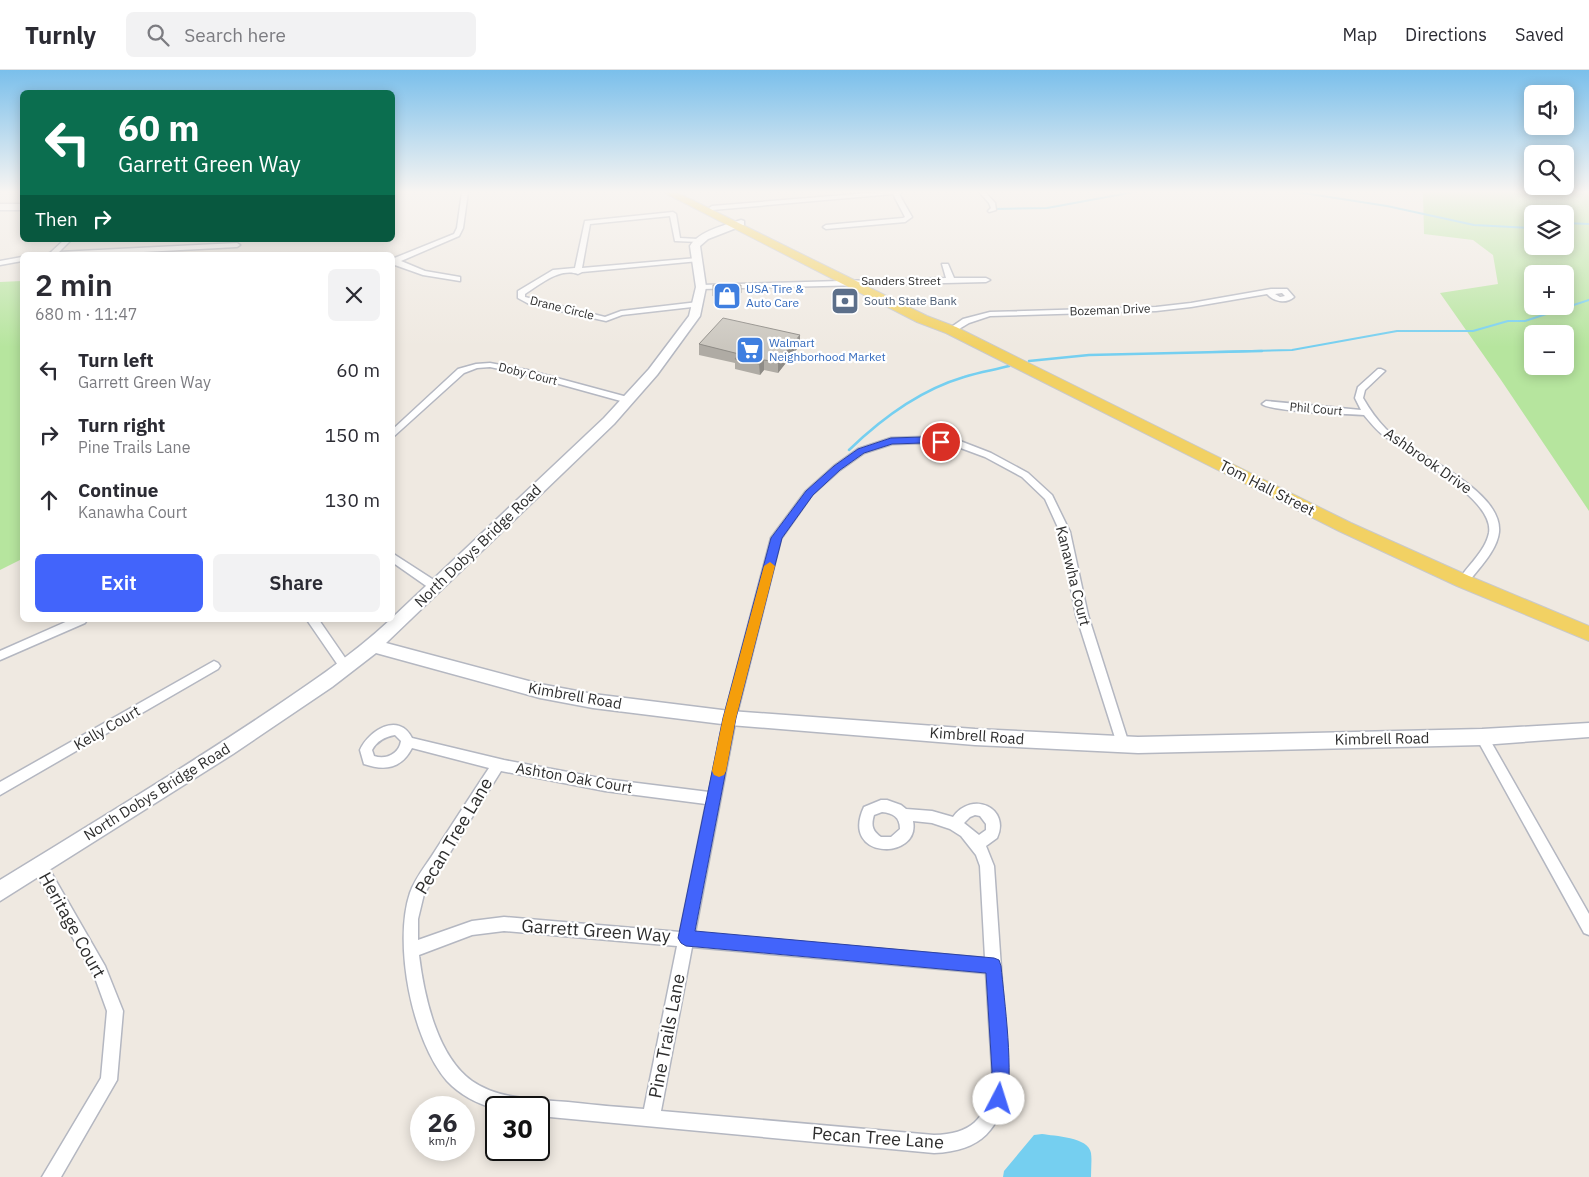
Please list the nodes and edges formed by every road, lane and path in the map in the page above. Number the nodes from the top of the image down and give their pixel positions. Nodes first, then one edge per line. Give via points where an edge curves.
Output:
1 (64, 244) edge
2 (182, 244) edge
3 (436, 244) edge
4 (583, 244) edge
5 (697, 244) edge
6 (777, 244) edge
7 (237, 245) dead end
8 (179, 248) junction
9 (54, 252) edge
10 (106, 252) edge
11 (20, 259) edge
12 (697, 260) junction
13 (395, 261) edge
14 (395, 261) edge
15 (0, 263) edge
16 (945, 266) dead end
17 (578, 272) junction
18 (457, 279) dead end
19 (986, 280) dead end
20 (951, 281) junction
21 (855, 282) junction
22 (701, 287) junction
23 (1271, 291) dead end
24 (698, 304) junction
25 (951, 330) junction
26 (1381, 371) dead end
27 (628, 400) junction
28 (1266, 404) dead end
29 (1367, 414) junction
30 (395, 432) edge
31 (395, 558) edge
32 (1463, 581) junction
33 (436, 588) junction
34 (76, 622) edge
35 (314, 622) edge
36 (1589, 634) edge
37 (373, 646) junction
38 (0, 656) edge
39 (214, 666) dead end
40 (346, 668) junction
41 (730, 718) junction
42 (1589, 730) edge
43 (1482, 737) junction
44 (408, 742) dead end
45 (1124, 744) junction
46 (498, 764) junction
47 (0, 789) edge
48 (714, 799) junction
49 (904, 815) dead end
50 (955, 825) junction
51 (977, 844) junction
52 (38, 865) junction
53 (0, 890) edge
54 (1589, 928) edge
55 (686, 938) junction
56 (411, 950) junction
57 (994, 966) junction
58 (485, 1096) edge
59 (550, 1109) edge
60 (651, 1118) junction
61 (51, 1177) edge

1 - 9 street
2 - 8 street
3 - 13 street
4 - 17 street
5 - 12 street, North Dobys Bridge Road
6 - 21 main road, Tom Hall Street
7 - 8 street
8 - 10 street
11 - 15 street
12 - 17 street
12 - 22 street, North Dobys Bridge Road
14 - 18 street via 424,273
16 - 20 street, Sanders Street
17 - 24 street, Drane Circle via 550,274 521,293 522,298 606,319 621,312
19 - 20 street, Sanders Street
20 - 21 street, Sanders Street
21 - 22 street, Sanders Street
21 - 25 main road, Tom Hall Street via 922,319
22 - 24 street, North Dobys Bridge Road
23 - 25 street, Bozeman Drive via 1156,309 990,314 966,321
24 - 27 street, North Dobys Bridge Road via 677,342
25 - 32 main road, Tom Hall Street via 1345,527
26 - 29 street, Ashbrook Drive via 1361,389 1359,398
27 - 30 street, Doby Court via 524,372 490,365 476,366 461,371
27 - 33 street, North Dobys Bridge Road
28 - 29 street, Phil Court
29 - 32 street, Ashbrook Drive via 1384,432 1477,495 1493,519 1493,541
31 - 33 street
32 - 36 main road, Tom Hall Street
33 - 37 street, North Dobys Bridge Road
34 - 38 street
35 - 40 street
37 - 40 street, North Dobys Bridge Road
37 - 41 street, Kimbrell Road via 540,690 603,702
39 - 47 street, Kelly Court
40 - 52 street, North Dobys Bridge Road via 227,749
41 - 45 street, Kimbrell Road via 975,737
41 - 45 street, Kanawha Court via 776,538 809,493 861,451 891,441 923,440 960,444 988,455 1025,475 1049,497 1065,532 1082,615
41 - 48 street, Pine Trails Lane
42 - 43 street, Kimbrell Road
43 - 45 street, Kimbrell Road
43 - 54 street
44 - 46 street, Ashton Oak Court
46 - 48 street, Ashton Oak Court via 605,785
46 - 56 street, Pecan Tree Lane via 418,891 412,908
48 - 55 street, Pine Trails Lane
49 - 50 street, Pecan Tree Lane via 928,815
50 - 51 street, Pecan Tree Lane
50 - 51 street via 965,812 975,809 986,812 994,829
51 - 57 street, Pecan Tree Lane via 987,866
52 - 53 street, North Dobys Bridge Road
52 - 61 street, Heritage Court via 100,971 115,1011 109,1080
55 - 56 street, Garrett Green Way via 496,924 472,928
55 - 57 street, Garrett Green Way
55 - 60 street, Pine Trails Lane
56 - 58 street, Pecan Tree Lane via 416,986 440,1057 465,1086
57 - 60 street, Pecan Tree Lane via 1001,1071 999,1099 986,1124 959,1143 934,1144
59 - 60 street, Pecan Tree Lane

